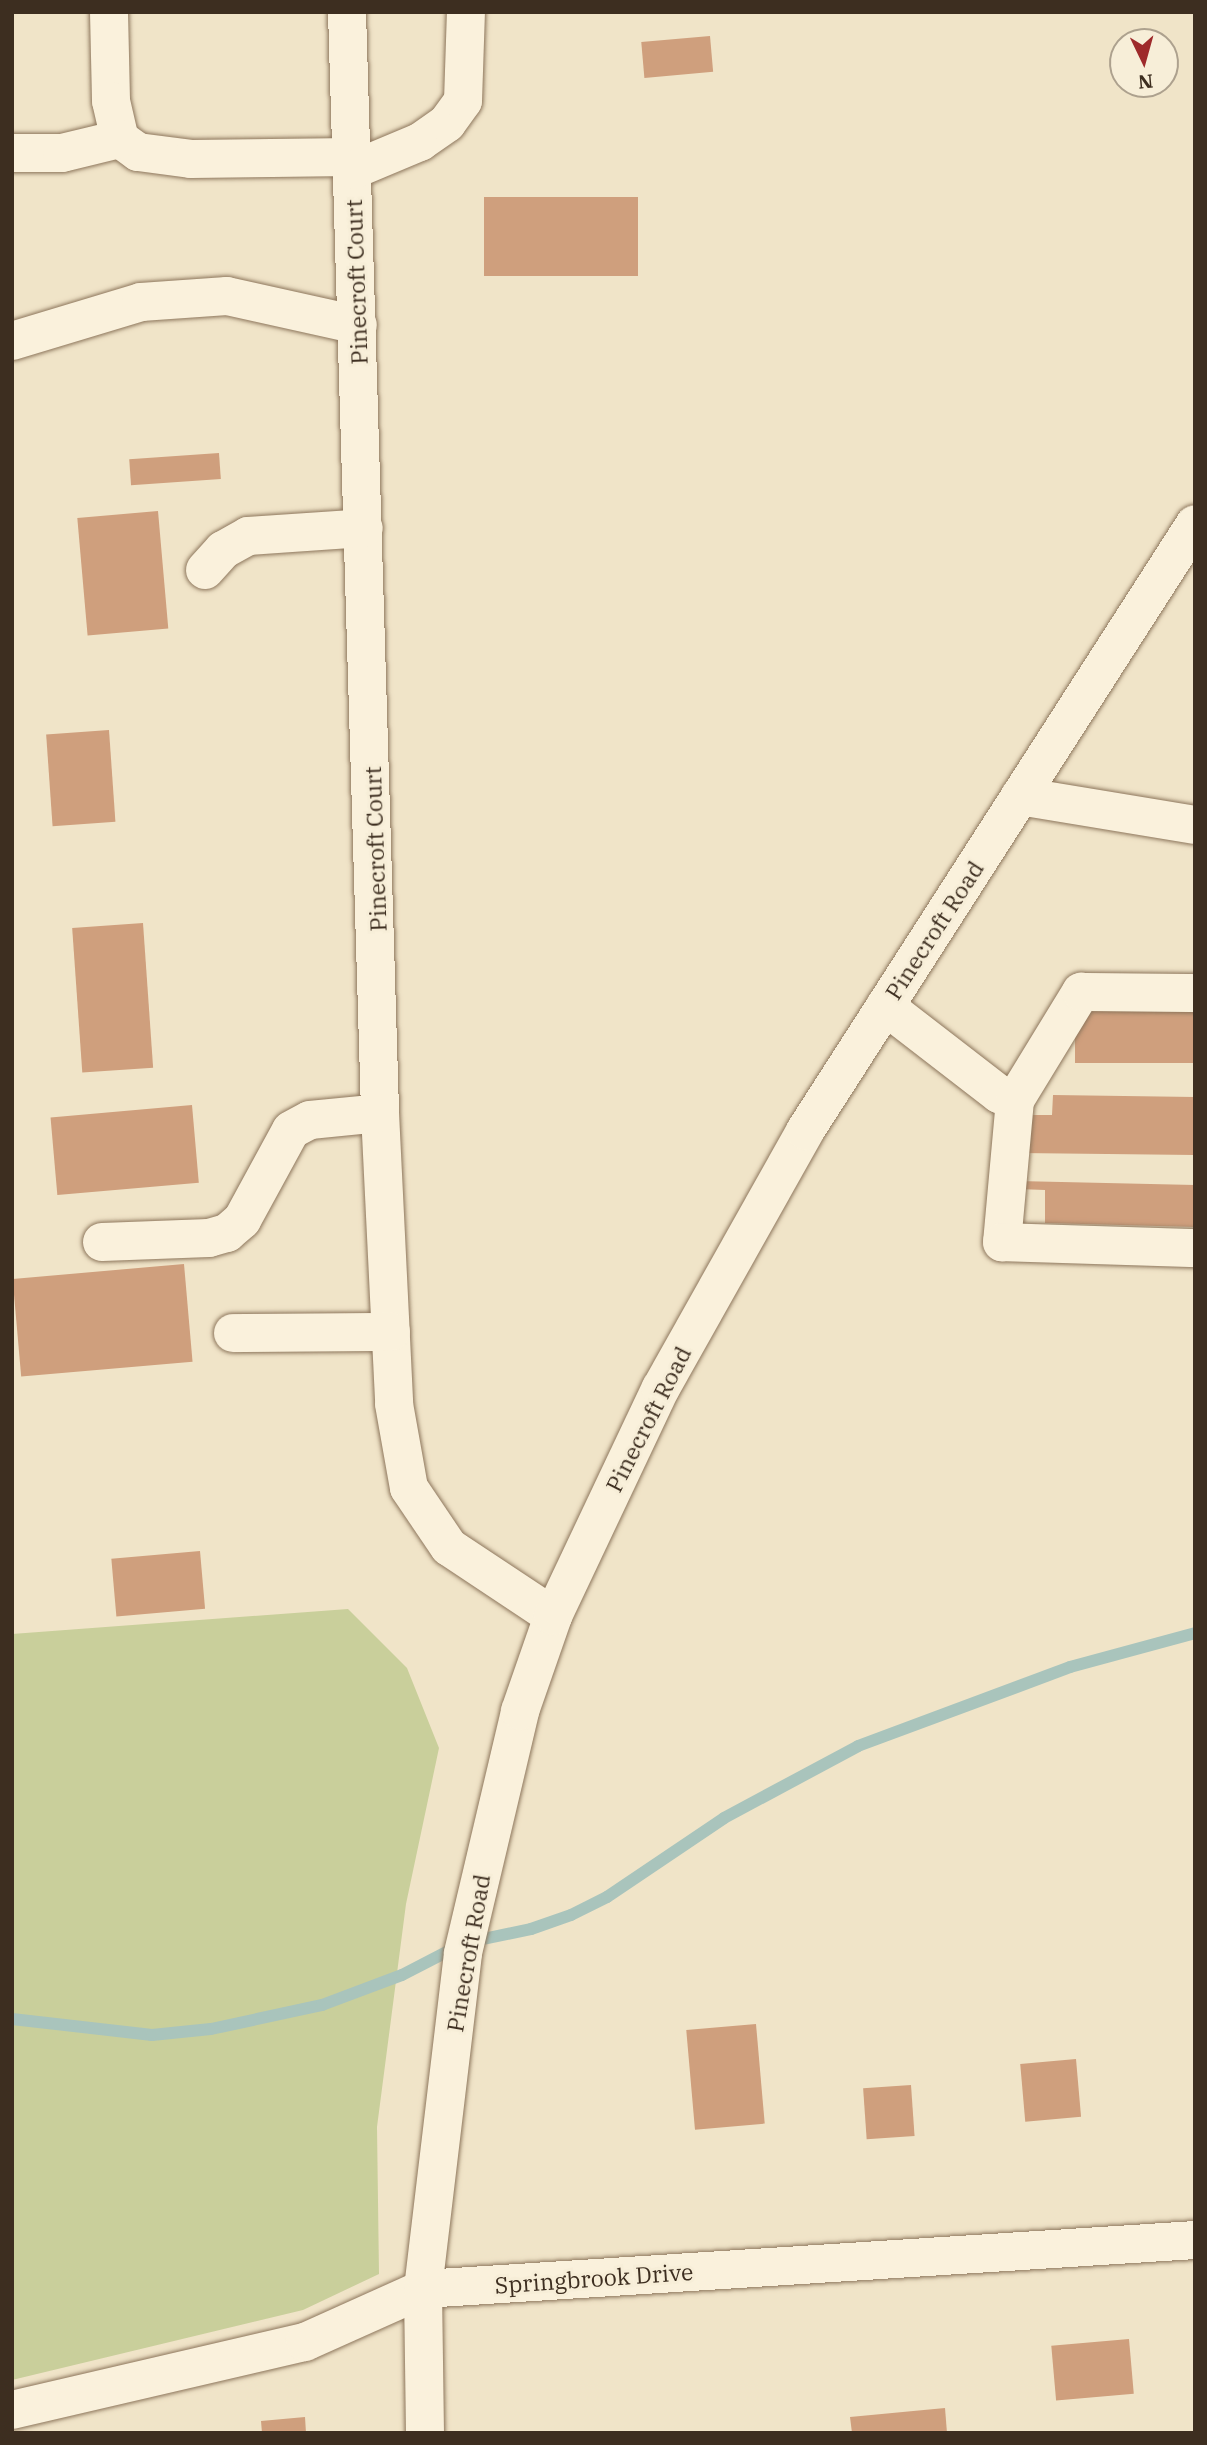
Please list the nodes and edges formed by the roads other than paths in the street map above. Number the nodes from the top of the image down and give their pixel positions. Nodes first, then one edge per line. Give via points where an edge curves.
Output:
1 (109, 12) edge
2 (347, 12) edge
3 (466, 12) edge
4 (120, 139) junction
5 (12, 153) edge
6 (352, 164) junction
7 (358, 325) junction
8 (12, 341) edge
9 (1195, 524) edge
10 (365, 528) junction
11 (205, 570) dead end
12 (1020, 796) junction
13 (1195, 825) edge
14 (1195, 993) edge
15 (885, 1006) junction
16 (1015, 1100) junction
17 (380, 1113) junction
18 (102, 1242) dead end
19 (1195, 1248) edge
20 (391, 1332) junction
21 (233, 1333) dead end
22 (553, 1616) junction
23 (1195, 2240) edge
24 (423, 2289) junction
25 (12, 2410) edge
26 (425, 2433) edge

1 - 4 street via 111,101
2 - 6 street, Pinecroft Court
3 - 6 street via 463,100 447,123 420,142
4 - 5 street via 62,153
4 - 6 street via 138,152 191,159
6 - 7 street, Pinecroft Court
7 - 8 street via 226,296 141,302
7 - 10 street, Pinecroft Court
9 - 12 street, Pinecroft Road
10 - 11 street via 248,537 223,550
10 - 17 street, Pinecroft Court
12 - 13 street
12 - 15 street, Pinecroft Road
14 - 16 street via 1081,992
15 - 16 street via 999,1094
15 - 22 street, Pinecroft Road via 805,1131 661,1388
16 - 19 street via 1002,1242
17 - 18 street via 310,1120 291,1130 242,1220 227,1233 209,1238
17 - 20 street, Pinecroft Court
20 - 21 street
20 - 22 street, Pinecroft Court via 394,1404 410,1488 449,1548
22 - 24 street, Pinecroft Road via 520,1711 463,1953
23 - 24 street, Springbrook Drive
24 - 25 street, Springbrook Drive via 304,2342
24 - 26 street, Pinecroft Road

